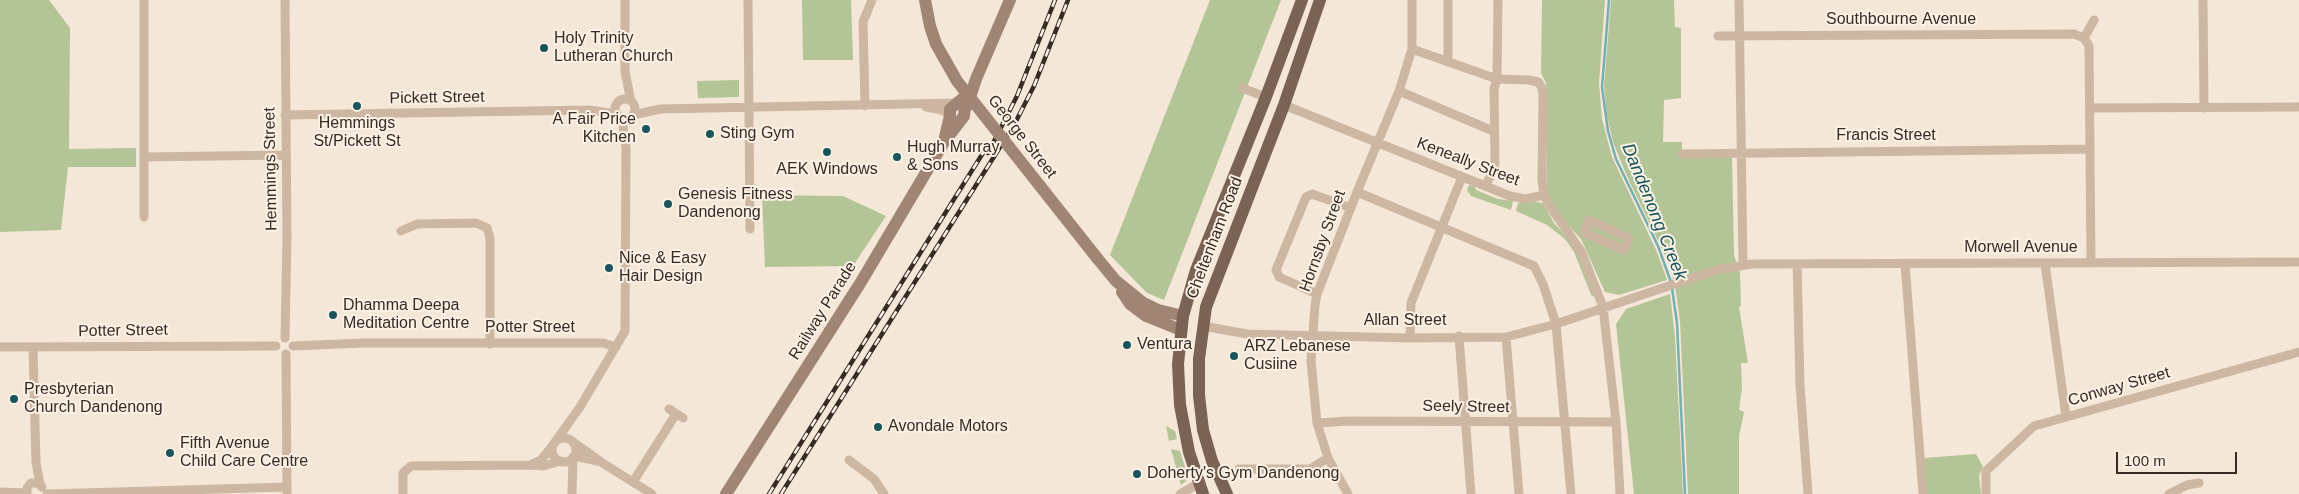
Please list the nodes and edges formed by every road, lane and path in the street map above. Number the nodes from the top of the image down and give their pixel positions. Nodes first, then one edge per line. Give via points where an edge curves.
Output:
1 (144, 0) edge
2 (285, 0) edge
3 (625, 0) edge
4 (748, 0) edge
5 (872, 0) edge
6 (925, 0) edge
7 (1010, 0) edge
8 (1302, 0) edge
9 (1320, 0) edge
10 (1412, 0) edge
11 (1448, 0) edge
12 (1498, 0) edge
13 (1739, 0) edge
14 (2203, 0) edge
15 (2094, 20) dead end
16 (1718, 36) dead end
17 (1740, 36) junction
18 (2084, 38) junction
19 (1412, 48) junction
20 (1448, 62) junction
21 (625, 72) junction
22 (976, 79) junction
23 (1497, 79) junction
24 (1242, 88) dead end
25 (1398, 91) junction
26 (1266, 97) junction
27 (618, 102) junction
28 (632, 102) junction
29 (956, 103) junction
30 (1284, 105) junction
31 (748, 106) junction
32 (865, 106) junction
33 (918, 106) junction
34 (2299, 107) edge
35 (660, 108) junction
36 (2090, 108) junction
37 (2204, 108) junction
38 (589, 110) junction
39 (286, 115) junction
40 (626, 116) junction
41 (950, 116) junction
42 (964, 116) junction
43 (1493, 131) junction
44 (944, 142) junction
45 (1378, 143) junction
46 (2090, 149) junction
47 (1741, 152) junction
48 (1682, 154) dead end
49 (286, 155) junction
50 (145, 157) junction
51 (1462, 177) junction
52 (1485, 186) junction
53 (1357, 192) junction
54 (1544, 195) junction
55 (1351, 208) junction
56 (144, 217) dead end
57 (1442, 227) junction
58 (750, 229) dead end
59 (401, 231) dead end
60 (1585, 233) joint
61 (2299, 262) edge
62 (2045, 263) junction
63 (2091, 263) junction
64 (1797, 264) junction
65 (1905, 264) junction
66 (1743, 265) junction
67 (1705, 273) joint
68 (1116, 281) junction
69 (1317, 294) junction
70 (1603, 307) junction
71 (1183, 316) junction
72 (1556, 324) junction
73 (1203, 326) junction
74 (1181, 330) junction
75 (1314, 335) junction
76 (1459, 336) junction
77 (1506, 337) junction
78 (285, 338) junction
79 (1410, 338) junction
80 (490, 344) junction
81 (276, 346) junction
82 (293, 346) junction
83 (0, 347) edge
84 (34, 347) junction
85 (616, 347) junction
86 (2299, 352) edge
87 (286, 354) junction
88 (580, 407) junction
89 (676, 414) dead end
90 (2066, 417) junction
91 (1466, 422) junction
92 (1616, 422) junction
93 (1513, 423) junction
94 (1565, 423) junction
95 (1317, 424) junction
96 (572, 441) junction
97 (555, 443) junction
98 (574, 457) junction
99 (1328, 458) junction
100 (849, 460) dead end
101 (562, 461) junction
102 (601, 462) junction
103 (36, 463) junction
104 (530, 465) junction
105 (1239, 468) dead end
106 (633, 482) junction
107 (2199, 483) dead end
108 (1201, 489) edge
109 (28, 490) edge
110 (43, 490) edge
111 (287, 491) edge
112 (572, 491) edge
113 (0, 492) edge
114 (403, 494) edge
115 (652, 494) edge
116 (726, 494) edge
117 (884, 494) edge
118 (1180, 494) edge
119 (1226, 494) edge
120 (1348, 494) edge
121 (1471, 494) edge
122 (1519, 494) edge
123 (1571, 494) edge
124 (1620, 494) edge
125 (1808, 494) edge
126 (1923, 494) edge
127 (1986, 494) edge
128 (2169, 494) edge

1 - 50 street
2 - 39 street, Hemmings Street
3 - 21 street
4 - 31 street
5 - 32 street via 864,20
6 - 68 main road, George Street, bridge via 936,44 957,81
7 - 22 main road
8 - 26 main road, Cheltenham Road
9 - 30 main road, Cheltenham Road
10 - 19 street, Hornsby Street
11 - 20 street
12 - 23 street
13 - 17 street
14 - 37 street
15 - 18 street
16 - 17 street, Southbourne Avenue
17 - 18 street, Southbourne Avenue via 2074,34
17 - 47 street
18 - 36 street via 2089,46
19 - 20 street
19 - 25 street, Hornsby Street
20 - 23 street
21 - 27 street
21 - 28 street
22 - 29 main road
22 - 42 main road
23 - 43 street
23 - 54 street via 1538,82 1543,94
24 - 26 street
25 - 43 street
25 - 45 street, Hornsby Street
26 - 30 main road
26 - 71 main road, Cheltenham Road via 1196,270
27 - 28 street, Pickett Street via 625,99
27 - 38 street, Pickett Street
27 - 40 street
28 - 35 street, Pickett Street
28 - 40 street via 635,109
29 - 33 street, Pickett Street
29 - 41 main road via 950,109
29 - 42 main road via 965,107
30 - 45 street, Keneally Street
30 - 73 main road, Cheltenham Road via 1214,284
31 - 32 street, Pickett Street
31 - 35 street, Pickett Street
31 - 58 street
32 - 33 street, Pickett Street
33 - 41 street, Pickett Street via 942,110
34 - 37 street
35 - 40 street, Pickett Street
36 - 37 street
36 - 46 street
38 - 39 street, Pickett Street
38 - 40 street, Pickett Street
39 - 49 street, Hemmings Street
40 - 85 street via 626,324 624,335
41 - 42 main road via 955,120
41 - 44 main road, Railway Parade
42 - 44 main road, Railway Parade
43 - 52 street via 1494,170
44 - 116 main road, Railway Parade via 861,282
45 - 51 street, Keneally Street
45 - 53 street, Hornsby Street
46 - 47 street, Francis Street
46 - 63 street
47 - 48 street, Francis Street
47 - 66 street
49 - 50 street
49 - 78 street, Hemmings Street
50 - 56 street
51 - 52 street, Keneally Street
51 - 57 street
52 - 54 street, Keneally Street via 1517,198
53 - 55 street, Hornsby Street
53 - 57 street
54 - 70 street via 1581,251
55 - 69 street, Hornsby Street
55 - 69 street via 1312,194 1306,197 1276,270 1279,277
57 - 72 street via 1534,266
57 - 79 street via 1411,303
59 - 80 street via 417,224 476,223 487,228 490,238
60 - 60 street via 1589,220 1629,238 1624,250
61 - 63 street, Morwell Avenue
62 - 63 street, Morwell Avenue
62 - 65 street, Morwell Avenue
62 - 90 street
64 - 65 street, Morwell Avenue
64 - 66 street, Morwell Avenue
64 - 125 street via 1800,385
65 - 126 street
66 - 67 street, Morwell Avenue
67 - 70 street, Allan Street
68 - 71 main road, George Street via 1146,304
68 - 74 main road, George Street via 1136,309
69 - 75 street, Hornsby Street
70 - 72 street, Allan Street
70 - 92 street
71 - 73 main road
71 - 74 main road, Cheltenham Road
72 - 77 street, Allan Street
72 - 94 street
73 - 74 main road
73 - 75 street, Allan Street via 1247,334
73 - 119 main road, Cheltenham Road via 1199,368 1203,430
74 - 108 main road via 1180,405 1186,443
75 - 79 street, Allan Street
75 - 95 street, Hornsby Street via 1312,361
76 - 77 street, Allan Street
76 - 79 street, Allan Street
76 - 91 street
77 - 93 street
78 - 81 street
78 - 82 street
80 - 82 street, Potter Street
80 - 85 street, Potter Street via 603,343
81 - 84 street, Potter Street
81 - 87 street via 278,352
82 - 87 street
83 - 84 street, Potter Street
84 - 103 street
85 - 88 street
86 - 90 street, Conway Street
87 - 111 street
88 - 96 street via 570,427
88 - 97 street
89 - 106 street
90 - 127 street, Conway Street via 2034,426 2022,436 1986,471
91 - 93 street, Seely Street
91 - 95 street, Seely Street via 1348,421
91 - 121 street
92 - 94 street, Seely Street
92 - 124 street
93 - 94 street, Seely Street
93 - 122 street
94 - 123 street
95 - 99 street, Hornsby Street
96 - 97 street via 562,438
96 - 98 street via 576,449
96 - 102 street
97 - 101 street via 553,454
97 - 104 street via 542,459
98 - 101 street
98 - 102 street
98 - 112 street
99 - 105 street via 1310,469
99 - 120 street, Hornsby Street
100 - 117 street via 874,479
101 - 104 street via 546,466
101 - 112 street via 570,473
102 - 106 street
103 - 109 street
103 - 110 street
104 - 114 street via 411,466 403,474
106 - 115 street
107 - 128 street via 2186,485
108 - 118 street
109 - 110 street via 34,482
109 - 113 street
110 - 111 street

